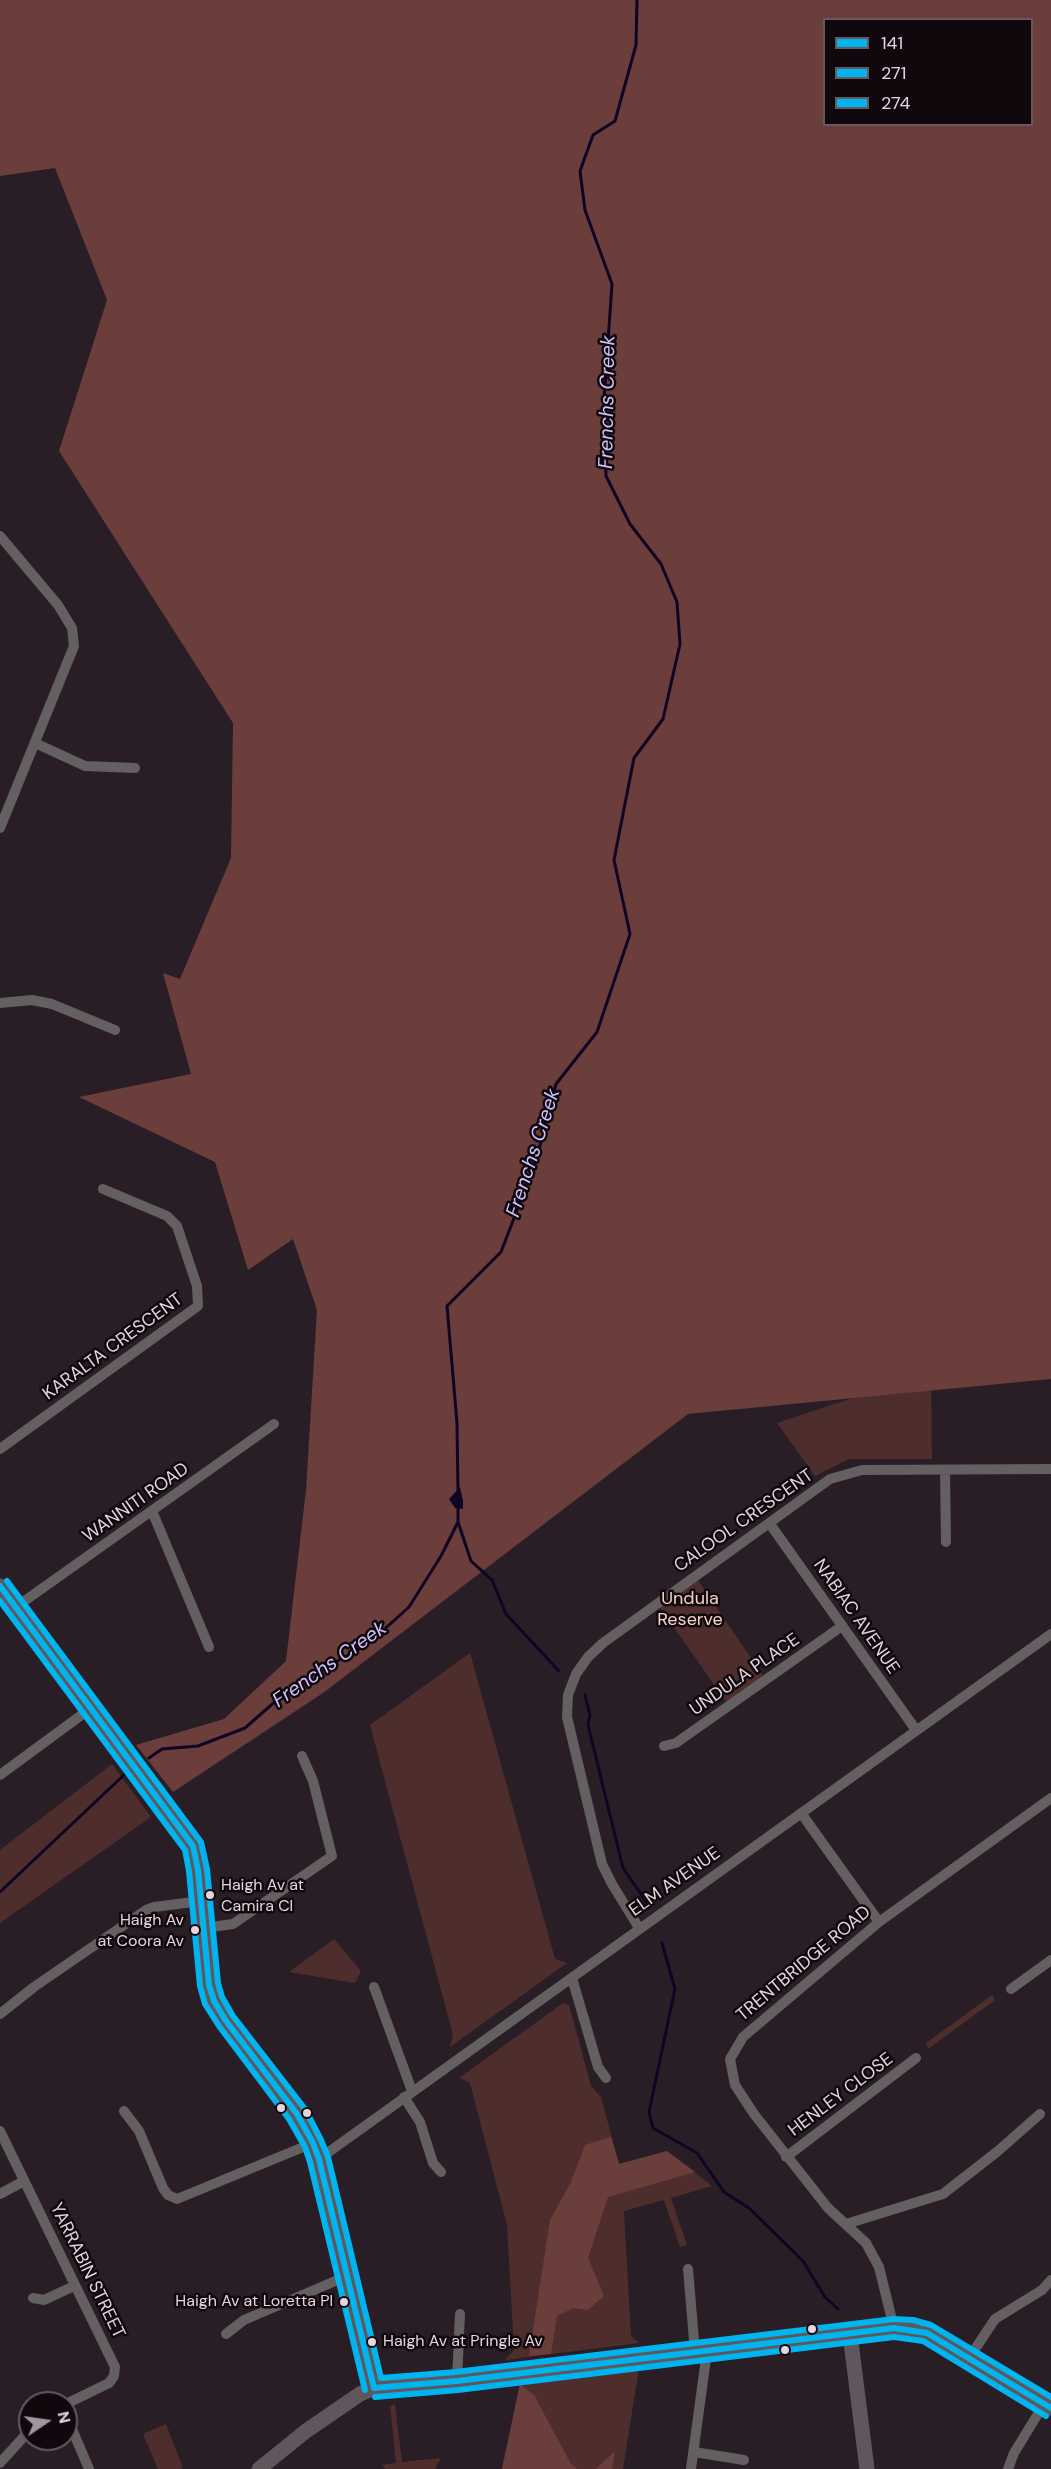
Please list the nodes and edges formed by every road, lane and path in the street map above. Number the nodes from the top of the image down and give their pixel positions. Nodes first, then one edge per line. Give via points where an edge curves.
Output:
1 (0, 536) edge
2 (35, 743) junction
3 (135, 768) dead end
4 (0, 828) edge
5 (0, 1003) edge
6 (115, 1030) dead end
7 (103, 1189) dead end
8 (274, 1424) dead end
9 (0, 1449) edge
10 (1051, 1469) edge
11 (945, 1470) junction
12 (152, 1511) junction
13 (770, 1524) junction
14 (946, 1542) dead end
15 (0, 1586) edge
16 (16, 1607) junction
17 (842, 1626) junction
18 (1051, 1634) edge
19 (209, 1647) dead end
20 (91, 1708) junction
21 (916, 1730) junction
22 (664, 1746) dead end
23 (302, 1756) dead end
24 (0, 1775) edge
25 (1051, 1798) edge
26 (801, 1814) junction
27 (201, 1900) junction
28 (879, 1922) junction
29 (204, 1928) junction
30 (639, 1928) junction
31 (1051, 1960) edge
32 (572, 1978) junction
33 (374, 1987) dead end
34 (1011, 1989) dead end
35 (0, 2014) edge
36 (916, 2058) dead end
37 (606, 2078) dead end
38 (408, 2094) junction
39 (124, 2111) dead end
40 (1040, 2114) dead end
41 (0, 2131) edge
42 (313, 2143) junction
43 (786, 2157) junction
44 (319, 2159) junction
45 (441, 2172) dead end
46 (24, 2181) junction
47 (0, 2194) edge
48 (846, 2224) junction
49 (688, 2269) dead end
50 (347, 2276) junction
51 (1051, 2280) edge
52 (74, 2286) junction
53 (33, 2298) dead end
54 (460, 2314) dead end
55 (894, 2328) junction
56 (226, 2334) dead end
57 (850, 2334) junction
58 (701, 2352) junction
59 (969, 2358) junction
60 (457, 2380) junction
61 (374, 2388) junction
62 (78, 2398) edge
63 (1047, 2406) edge
64 (18, 2443) edge
65 (78, 2443) edge
66 (694, 2452) junction
67 (744, 2460) dead end
68 (0, 2463) edge
69 (89, 2469) edge
70 (259, 2469) edge
71 (691, 2469) edge
72 (867, 2469) edge
73 (1008, 2469) edge

1 - 2 street via 58,605 72,628 74,646
2 - 3 street via 85,766
2 - 4 street
5 - 6 street via 32,1000 52,1004
7 - 9 street, KARALTA CRESCENT via 167,1216 177,1226 197,1286 198,1306
8 - 12 street, WANNITI ROAD
10 - 11 street, CALOOL CRESCENT
11 - 13 street, CALOOL CRESCENT via 862,1470 830,1479
11 - 14 street
12 - 16 street, WANNITI ROAD
12 - 19 street
13 - 17 street, NABIAC AVENUE
13 - 30 street, CALOOL CRESCENT via 603,1642 576,1674 568,1695 567,1717 602,1864
15 - 16 street
16 - 20 street
17 - 21 street, NABIAC AVENUE
17 - 22 street, UNDULA PLACE via 676,1743
18 - 21 street, ELM AVENUE
20 - 24 street
20 - 27 street via 193,1846
21 - 26 street, ELM AVENUE
23 - 29 street via 313,1781 332,1856 233,1924
25 - 28 street, TRENTBRIDGE ROAD
26 - 28 street
26 - 30 street, ELM AVENUE
27 - 29 street
27 - 35 street via 146,1910
28 - 43 street, TRENTBRIDGE ROAD via 743,2037 730,2059 735,2085
29 - 42 street via 208,1985 214,2001 297,2114
30 - 32 street, ELM AVENUE
31 - 34 street
32 - 37 street via 598,2067
32 - 38 street, ELM AVENUE
33 - 38 street
36 - 43 street, HENLEY CLOSE
38 - 44 street, ELM AVENUE
38 - 45 street via 433,2163
39 - 42 street via 139,2131 163,2188 177,2199
40 - 48 street via 943,2194
41 - 46 street, YARRABIN STREET
42 - 44 street
43 - 48 street, TRENTBRIDGE ROAD
44 - 50 street
46 - 47 street
46 - 52 street, YARRABIN STREET
48 - 55 street, TRENTBRIDGE ROAD via 866,2242 879,2267
49 - 58 street
50 - 56 street via 244,2320
50 - 61 street
51 - 59 street via 995,2319
52 - 53 street via 44,2300
52 - 62 street, YARRABIN STREET via 115,2367 109,2383
54 - 60 street
55 - 57 street
55 - 59 street via 927,2333
57 - 58 street
57 - 72 street
58 - 60 street
58 - 66 street
59 - 63 street
60 - 61 street
61 - 70 street via 325,2418
63 - 73 street via 1014,2453
64 - 68 street
65 - 69 street
66 - 67 street
66 - 71 street

